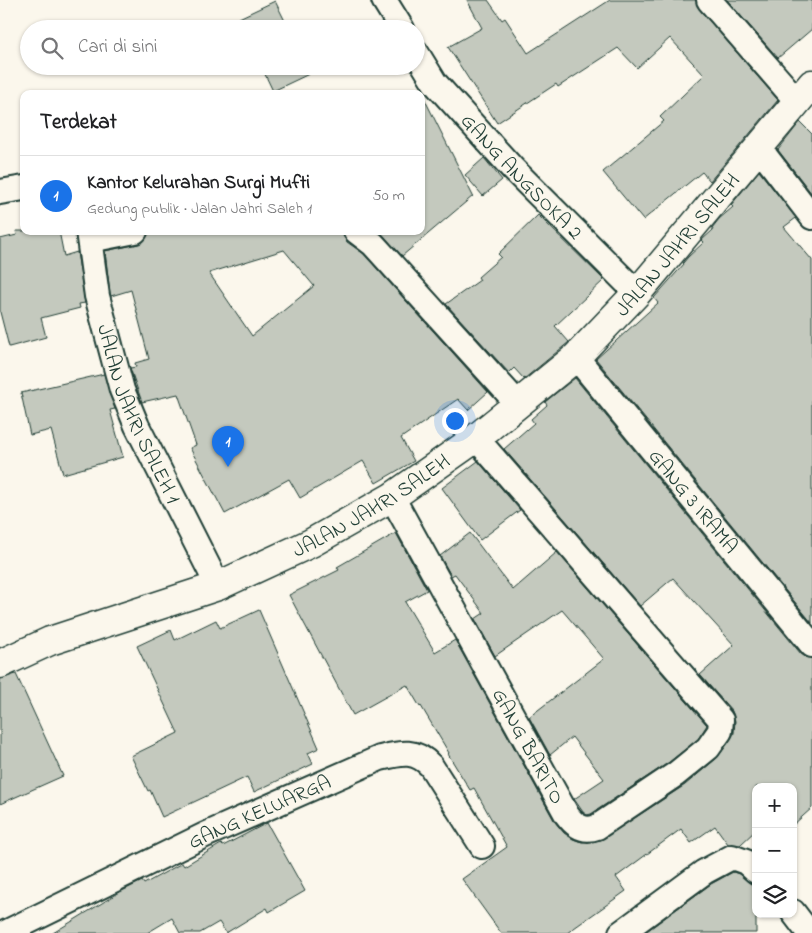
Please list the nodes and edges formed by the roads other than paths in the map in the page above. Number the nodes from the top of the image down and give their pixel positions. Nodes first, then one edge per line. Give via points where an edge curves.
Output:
1 (384, 0) edge
2 (709, 0) edge
3 (396, 20) edge
4 (425, 66) edge
5 (804, 92) edge
6 (759, 148) junction
7 (20, 189) edge
8 (0, 192) edge
9 (812, 217) edge
10 (89, 235) edge
11 (361, 235) edge
12 (637, 293) junction
13 (576, 357) junction
14 (518, 404) junction
15 (476, 438) junction
16 (392, 497) junction
17 (218, 586) junction
18 (812, 645) edge
19 (0, 664) edge
20 (482, 846) dead end
21 (752, 867) edge
22 (797, 917) edge
23 (5, 933) edge
24 (621, 933) edge
25 (809, 933) edge

1 - 3 street
2 - 5 street
4 - 12 street, GANG ANGSOKA 2 via 435,82 513,168
5 - 6 street, JALAN JAHRI SALEH
6 - 9 street
6 - 12 street, JALAN JAHRI SALEH
7 - 8 street
10 - 17 street, JALAN JAHRI SALEH 1 via 97,296 122,390
11 - 14 street via 373,244
12 - 13 street, JALAN JAHRI SALEH
13 - 14 street, JALAN JAHRI SALEH
13 - 18 street, GANG 3 IRAMA
14 - 15 street, JALAN JAHRI SALEH
15 - 16 street, JALAN JAHRI SALEH
15 - 16 street, GANG BARITO via 720,720 721,728 714,742 676,774 597,827 588,830 578,826 567,815
16 - 17 street, JALAN JAHRI SALEH via 312,543
17 - 19 street, JALAN JAHRI SALEH via 50,641
20 - 23 street, GANG KELUARGA via 424,759 405,753 388,756 205,835
21 - 24 street via 732,857 704,872
22 - 25 street

